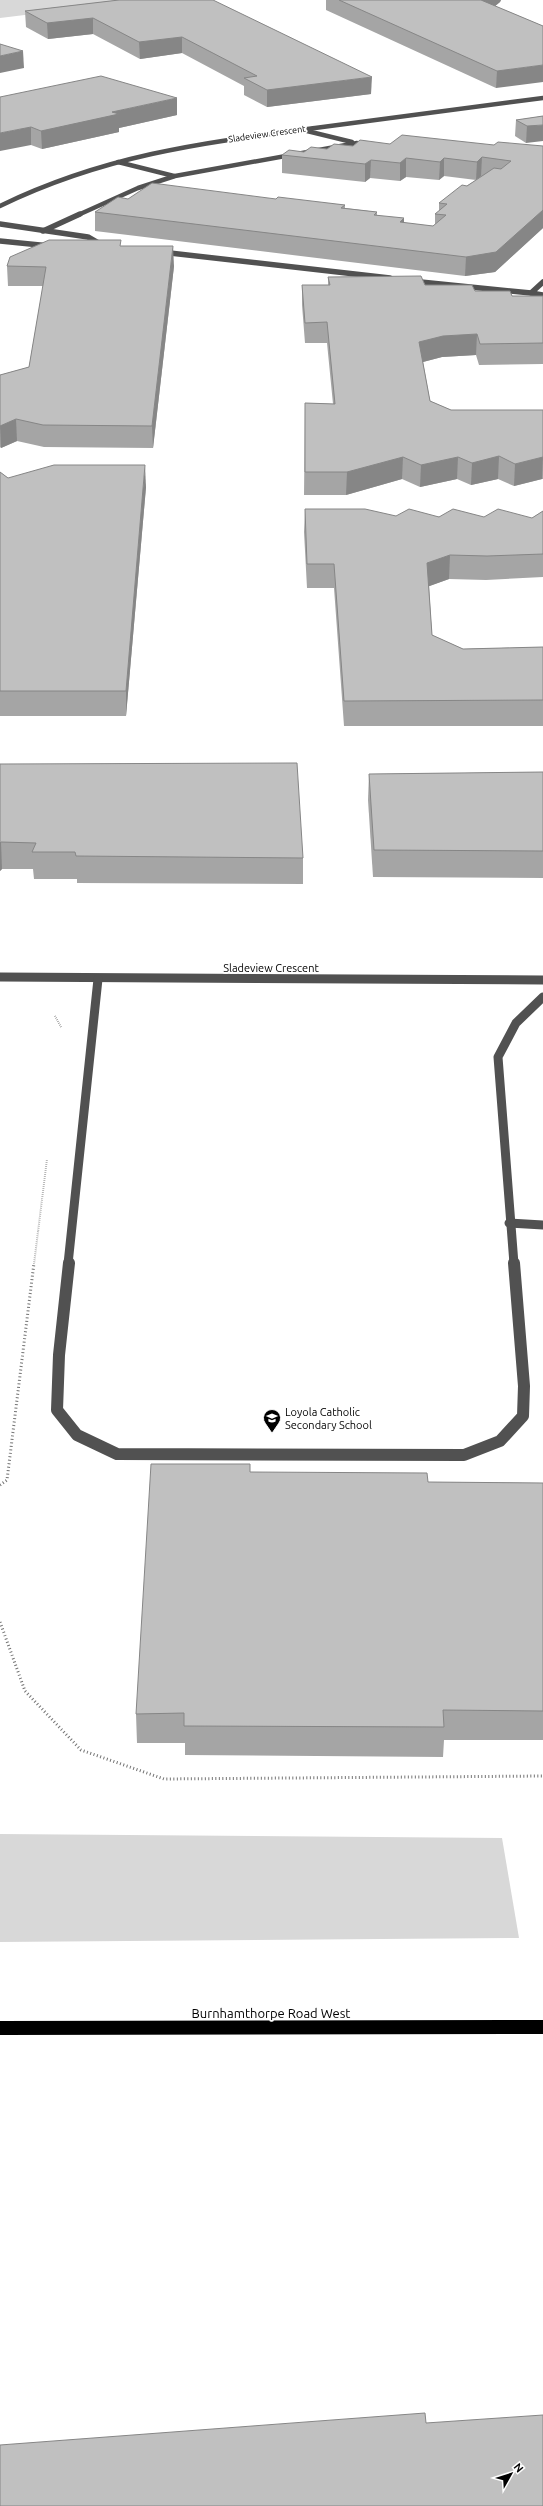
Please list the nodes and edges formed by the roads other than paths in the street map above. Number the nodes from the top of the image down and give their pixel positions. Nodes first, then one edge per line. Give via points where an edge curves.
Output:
1 (543, 98) edge
2 (299, 130) junction
3 (357, 143) junction
4 (364, 144) edge
5 (116, 162) junction
6 (175, 176) junction
7 (0, 206) edge
8 (0, 224) edge
9 (43, 231) junction
10 (0, 240) edge
11 (100, 244) junction
12 (108, 245) edge
13 (86, 246) edge
14 (58, 247) edge
15 (155, 251) edge
16 (398, 279) edge
17 (406, 280) edge
18 (543, 282) edge
19 (531, 293) junction
20 (543, 295) edge
21 (0, 977) edge
22 (98, 979) junction
23 (543, 980) edge
24 (543, 997) edge
25 (509, 1223) junction
26 (543, 1225) edge
27 (543, 2027) edge
28 (0, 2028) edge

1 - 2 street, Sladeview Crescent
2 - 3 street
2 - 5 street, Sladeview Crescent via 192,145
3 - 4 street
3 - 6 street
5 - 6 street
5 - 7 street, Sladeview Crescent via 48,183
6 - 9 street via 138,188
8 - 9 street
9 - 11 street via 88,237
10 - 14 street
11 - 12 street
11 - 13 street
15 - 16 street
17 - 19 street
18 - 19 street
19 - 20 street
21 - 22 street, Sladeview Crescent
22 - 23 street, Sladeview Crescent
22 - 25 street via 59,1355 57,1410 77,1436 117,1454 464,1455 500,1440 523,1416 524,1386
24 - 25 street via 516,1023 498,1057
25 - 26 street
27 - 28 main road, Burnhamthorpe Road West

